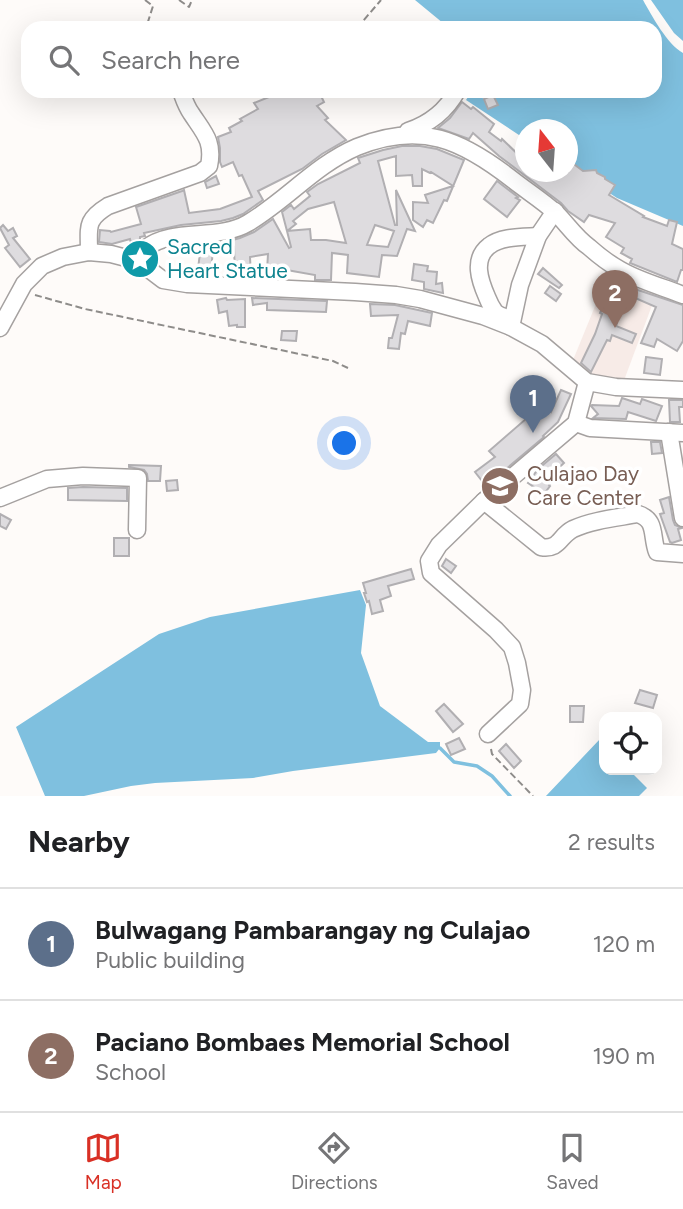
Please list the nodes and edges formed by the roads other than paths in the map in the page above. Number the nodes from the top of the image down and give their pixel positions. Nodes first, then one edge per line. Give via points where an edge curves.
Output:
1 (184, 98) edge
2 (453, 98) edge
3 (399, 135) junction
4 (555, 211) junction
5 (538, 236) junction
6 (89, 252) junction
7 (138, 261) junction
8 (683, 295) edge
9 (512, 323) junction
10 (0, 328) edge
11 (587, 382) junction
12 (683, 390) edge
13 (576, 423) junction
14 (676, 433) edge
15 (0, 498) edge
16 (484, 501) junction
17 (683, 518) edge
18 (137, 530) dead end
19 (683, 554) edge
20 (488, 734) road end

1 - 6 street via 206,133 212,152 209,166 95,214 89,223
2 - 3 street via 424,125
3 - 4 street via 429,135 469,150
3 - 7 street via 342,154 232,231 156,242
4 - 5 street
4 - 8 street via 586,245 620,270
5 - 9 street
5 - 9 street via 503,240 481,254 481,284 496,313
6 - 7 street
6 - 10 street via 42,266 24,284
7 - 9 street via 163,280 187,284 396,295
9 - 11 street
11 - 12 street
11 - 13 street
13 - 14 street via 590,428
13 - 16 street
14 - 17 street
15 - 18 street via 47,479 138,478
16 - 19 street via 541,547 554,546 569,531 585,524 638,514 650,522 657,552
16 - 20 street via 429,561 431,573 512,647 522,690 520,705

